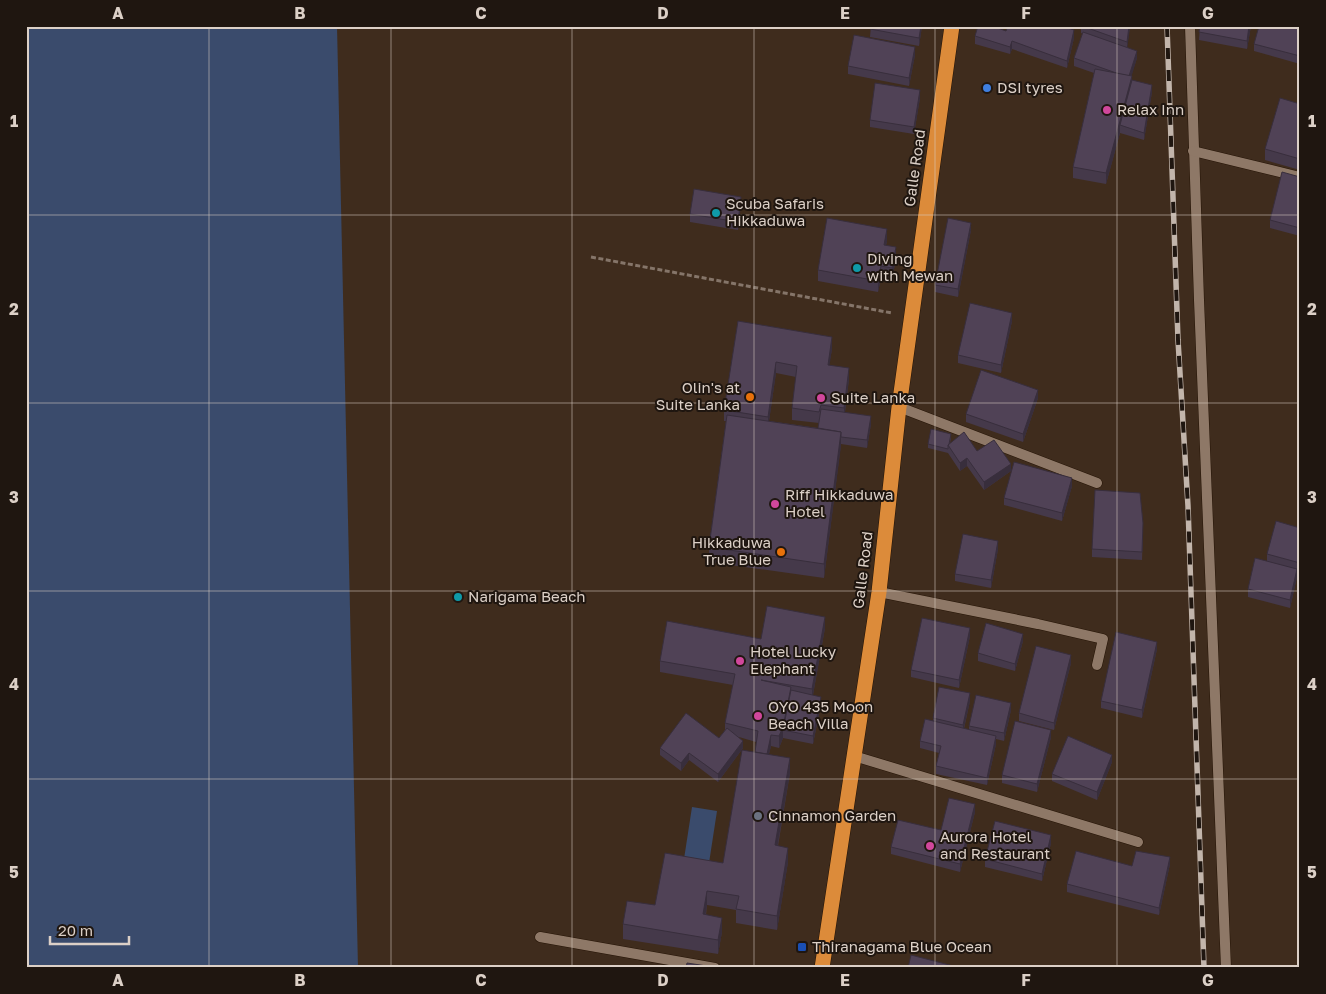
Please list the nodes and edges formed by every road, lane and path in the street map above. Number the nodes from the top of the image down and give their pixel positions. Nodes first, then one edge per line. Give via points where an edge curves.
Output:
1 (952, 26) edge
2 (1190, 26) edge
3 (1194, 151) junction
4 (1300, 178) edge
5 (591, 257) dead end
6 (912, 317) junction
7 (899, 407) junction
8 (1097, 483) dead end
9 (879, 592) junction
10 (1097, 665) dead end
11 (854, 756) junction
12 (1138, 842) dead end
13 (540, 937) dead end
14 (715, 968) edge
15 (822, 968) edge
16 (1226, 968) edge

1 - 6 highway, Galle Road
2 - 3 street
3 - 4 street
3 - 16 street
5 - 6 path
6 - 7 highway, Galle Road
7 - 8 street
7 - 9 highway, Galle Road
9 - 10 street via 1104,640
9 - 11 highway, Galle Road
11 - 12 street
11 - 15 highway, Galle Road
13 - 14 street

